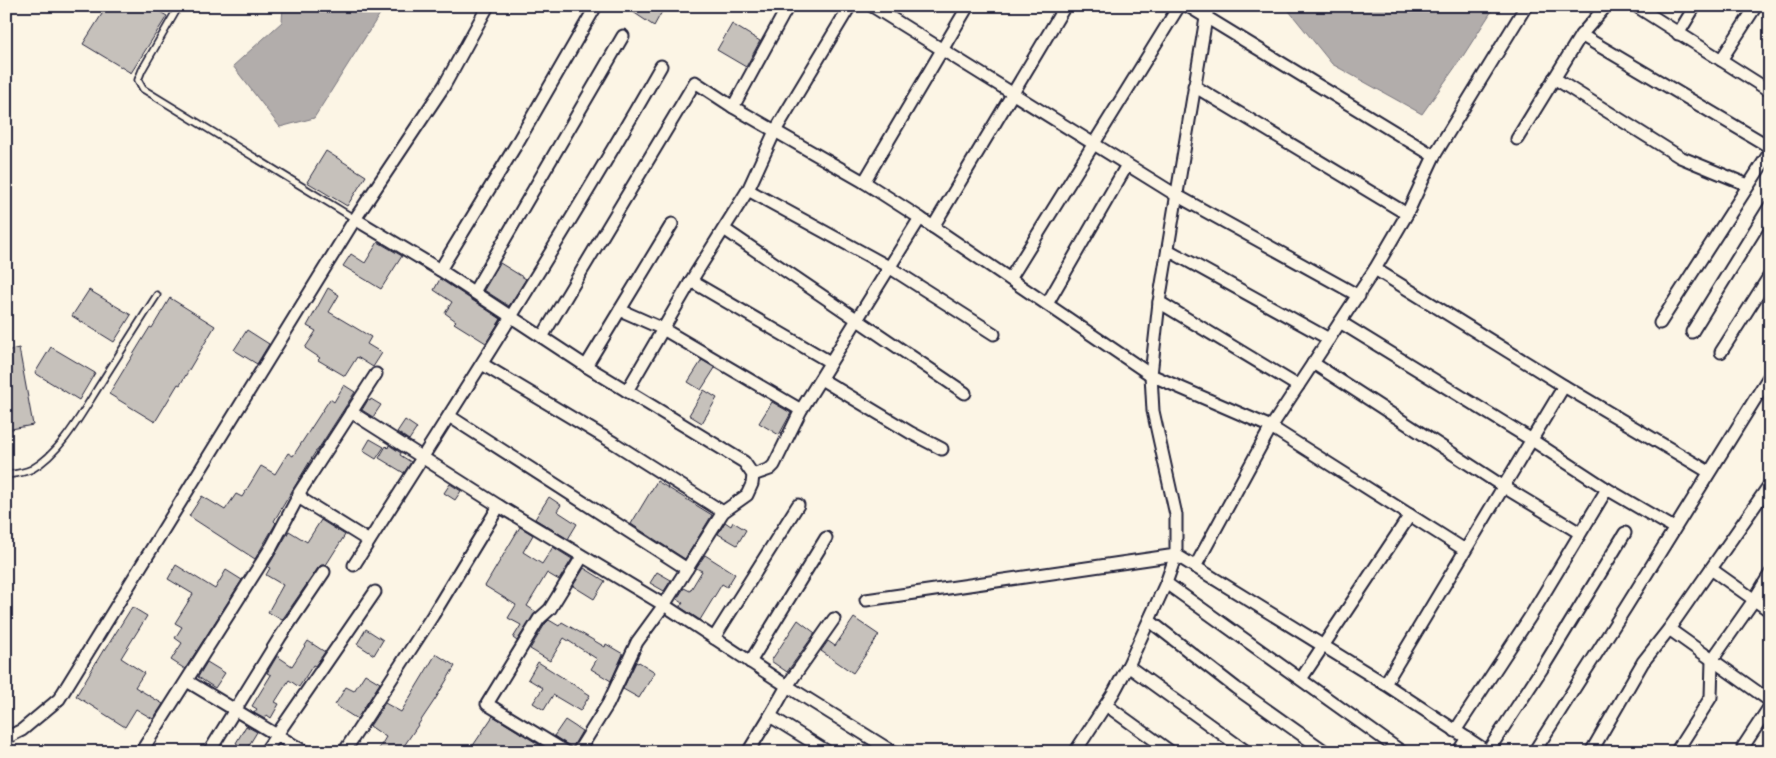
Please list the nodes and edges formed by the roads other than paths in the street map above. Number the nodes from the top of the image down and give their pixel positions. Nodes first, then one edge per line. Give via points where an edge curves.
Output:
1 (179, 6) edge
2 (488, 6) edge
3 (596, 6) edge
4 (788, 6) edge
5 (850, 6) edge
6 (872, 6) edge
7 (968, 6) edge
8 (1065, 6) edge
9 (1179, 6) edge
10 (1188, 6) edge
11 (1526, 6) edge
12 (1606, 6) edge
13 (1636, 6) edge
14 (1695, 6) edge
15 (1756, 6) edge
16 (1207, 12) edge
17 (1678, 34) junction
18 (1581, 35) junction
19 (623, 36) dead end
20 (942, 48) junction
21 (1720, 60) junction
22 (661, 66) dead end
23 (1554, 78) junction
24 (1194, 86) junction
25 (1770, 91) edge
26 (1014, 93) junction
27 (733, 107) junction
28 (775, 131) junction
29 (1517, 139) dead end
30 (1094, 143) junction
31 (1770, 147) edge
32 (1770, 152) edge
33 (1434, 156) junction
34 (1127, 165) junction
35 (864, 182) junction
36 (1748, 186) junction
37 (748, 190) junction
38 (1176, 195) junction
39 (1770, 206) edge
40 (1407, 214) junction
41 (920, 218) junction
42 (355, 219) junction
43 (672, 224) dead end
44 (933, 227) junction
45 (724, 229) junction
46 (1168, 250) junction
47 (889, 267) junction
48 (1375, 269) junction
49 (440, 270) junction
50 (1770, 275) edge
51 (1010, 278) junction
52 (691, 281) junction
53 (474, 292) junction
54 (157, 295) dead end
55 (1359, 296) junction
56 (1159, 302) junction
57 (1047, 304) junction
58 (620, 310) junction
59 (511, 316) junction
60 (857, 319) junction
61 (1340, 322) junction
62 (1660, 323) dead end
63 (663, 329) junction
64 (1692, 332) dead end
65 (994, 334) dead end
66 (542, 337) junction
67 (1329, 339) junction
68 (1721, 352) dead end
69 (830, 362) junction
70 (1313, 363) junction
71 (482, 364) junction
72 (586, 366) junction
73 (376, 374) dead end
74 (1151, 375) junction
75 (1770, 375) edge
76 (821, 379) junction
77 (1298, 386) junction
78 (1564, 386) junction
79 (628, 391) junction
80 (965, 393) dead end
81 (801, 410) junction
82 (352, 412) junction
83 (449, 416) junction
84 (1270, 427) junction
85 (1532, 440) junction
86 (942, 449) dead end
87 (423, 458) junction
88 (1709, 472) junction
89 (6, 475) edge
90 (753, 475) junction
91 (1770, 484) edge
92 (1504, 487) junction
93 (1607, 489) junction
94 (299, 495) junction
95 (798, 505) dead end
96 (499, 506) junction
97 (723, 512) junction
98 (1410, 515) junction
99 (1674, 528) junction
100 (1580, 533) junction
101 (1625, 533) dead end
102 (826, 538) dead end
103 (369, 541) junction
104 (1465, 550) junction
105 (1176, 555) junction
106 (582, 557) junction
107 (354, 565) dead end
108 (1195, 567) junction
109 (686, 569) junction
110 (1711, 569) junction
111 (324, 572) dead end
112 (1770, 574) edge
113 (1166, 583) junction
114 (375, 592) dead end
115 (866, 600) dead end
116 (1754, 600) junction
117 (664, 605) junction
118 (1770, 611) edge
119 (834, 619) dead end
120 (1150, 621) junction
121 (1669, 629) junction
122 (714, 638) junction
123 (1324, 646) junction
124 (1712, 660) junction
125 (750, 662) junction
126 (1128, 666) junction
127 (1301, 679) junction
128 (187, 681) junction
129 (1385, 684) junction
130 (787, 686) junction
131 (1770, 701) edge
132 (1106, 705) junction
133 (1770, 706) edge
134 (236, 710) junction
135 (770, 716) junction
136 (1455, 731) junction
137 (276, 734) junction
138 (6, 738) edge
139 (1467, 738) junction
140 (1743, 747) dead end
141 (750, 748) edge
142 (141, 752) edge
143 (209, 752) edge
144 (265, 752) edge
145 (305, 752) edge
146 (344, 752) edge
147 (566, 752) edge
148 (578, 752) edge
149 (763, 752) edge
150 (828, 752) edge
151 (893, 752) edge
152 (1075, 752) edge
153 (1170, 752) edge
154 (1247, 752) edge
155 (1326, 752) edge
156 (1402, 752) edge
157 (1458, 752) edge
158 (1488, 752) edge
159 (1534, 752) edge
160 (1591, 752) edge
161 (1676, 752) edge

1 - 42 lane via 142,70 138,80 142,89
2 - 42 street via 444,86
3 - 49 street
4 - 27 street
5 - 28 street
6 - 20 street
7 - 20 street
8 - 26 street
9 - 30 street
10 - 16 street
11 - 33 street
12 - 18 street
13 - 17 street
14 - 17 street
15 - 21 street
16 - 24 street
16 - 33 street
17 - 21 street
18 - 23 street
18 - 31 street
19 - 53 street
20 - 26 street
20 - 35 street
21 - 25 street
22 - 59 street
23 - 29 street
23 - 36 street via 1680,157
24 - 38 street
24 - 40 street
26 - 30 street
26 - 44 street
27 - 28 street
27 - 66 street via 695,82
28 - 35 street
28 - 37 street
30 - 34 street
30 - 51 street
32 - 36 street
33 - 40 street
34 - 38 street
34 - 57 street
35 - 41 street
36 - 62 street
37 - 45 street
37 - 47 street
38 - 46 street
38 - 55 street
39 - 64 street
40 - 48 street
41 - 44 street
41 - 47 street
42 - 49 street
42 - 138 street via 59,699 22,730
43 - 58 street
44 - 51 street
45 - 52 street
45 - 60 street
46 - 56 street
46 - 67 street
47 - 60 street
47 - 65 street
48 - 55 street
48 - 78 street
49 - 53 street
50 - 68 street
51 - 57 street
52 - 63 street
52 - 69 street
53 - 59 street
54 - 89 lane via 59,445 31,469
55 - 61 street
56 - 74 street
56 - 77 street
57 - 74 street
58 - 63 street
58 - 72 street
59 - 66 street
59 - 71 street
60 - 69 street
60 - 80 street
61 - 67 street
61 - 85 street
63 - 79 street
63 - 81 street
66 - 72 street
67 - 70 street
69 - 76 street
70 - 77 street
70 - 92 street
71 - 83 street
71 - 97 street
72 - 79 street
73 - 82 street
74 - 84 street
74 - 105 street via 1153,410 1176,515
75 - 88 street
76 - 81 street
76 - 86 street
77 - 84 street
78 - 85 street
78 - 88 street
79 - 90 street via 744,462
81 - 90 street via 774,465
82 - 87 street
82 - 94 street
83 - 87 street
83 - 109 street
84 - 98 street
84 - 108 street
85 - 92 street
85 - 93 street
87 - 96 street
87 - 103 street
88 - 99 street
90 - 97 street via 747,495
91 - 110 street
92 - 100 street
92 - 104 street
93 - 99 street
93 - 100 street
94 - 103 street
94 - 128 street via 272,546
95 - 122 street
96 - 106 street
96 - 146 street
97 - 109 street
98 - 104 street
98 - 123 street
99 - 159 street
100 - 136 street via 1530,617
101 - 158 street
102 - 125 street
103 - 107 street
104 - 129 street
105 - 108 street
105 - 113 street
105 - 115 street
106 - 117 street
106 - 147 street via 550,609 539,619 488,704
108 - 123 street
109 - 117 street
110 - 116 street
110 - 121 street
111 - 134 street
112 - 116 street
113 - 120 street
113 - 127 street
114 - 137 street
116 - 118 street
116 - 124 street
117 - 122 street
117 - 148 street via 637,642 608,704
119 - 130 street
120 - 126 street
120 - 155 street
121 - 124 street
121 - 160 street via 1643,662
122 - 125 street
123 - 127 street
123 - 129 street
124 - 131 street
124 - 161 street via 1710,696
125 - 130 street
126 - 132 street
126 - 154 street
127 - 156 street
128 - 134 street
128 - 142 street
129 - 136 street
130 - 135 street
130 - 151 street
132 - 152 street
132 - 153 street
133 - 140 street
134 - 137 street
134 - 143 street
135 - 141 street
135 - 150 street
136 - 139 street
137 - 144 street
137 - 145 street
139 - 157 street
139 - 158 street
141 - 149 street

